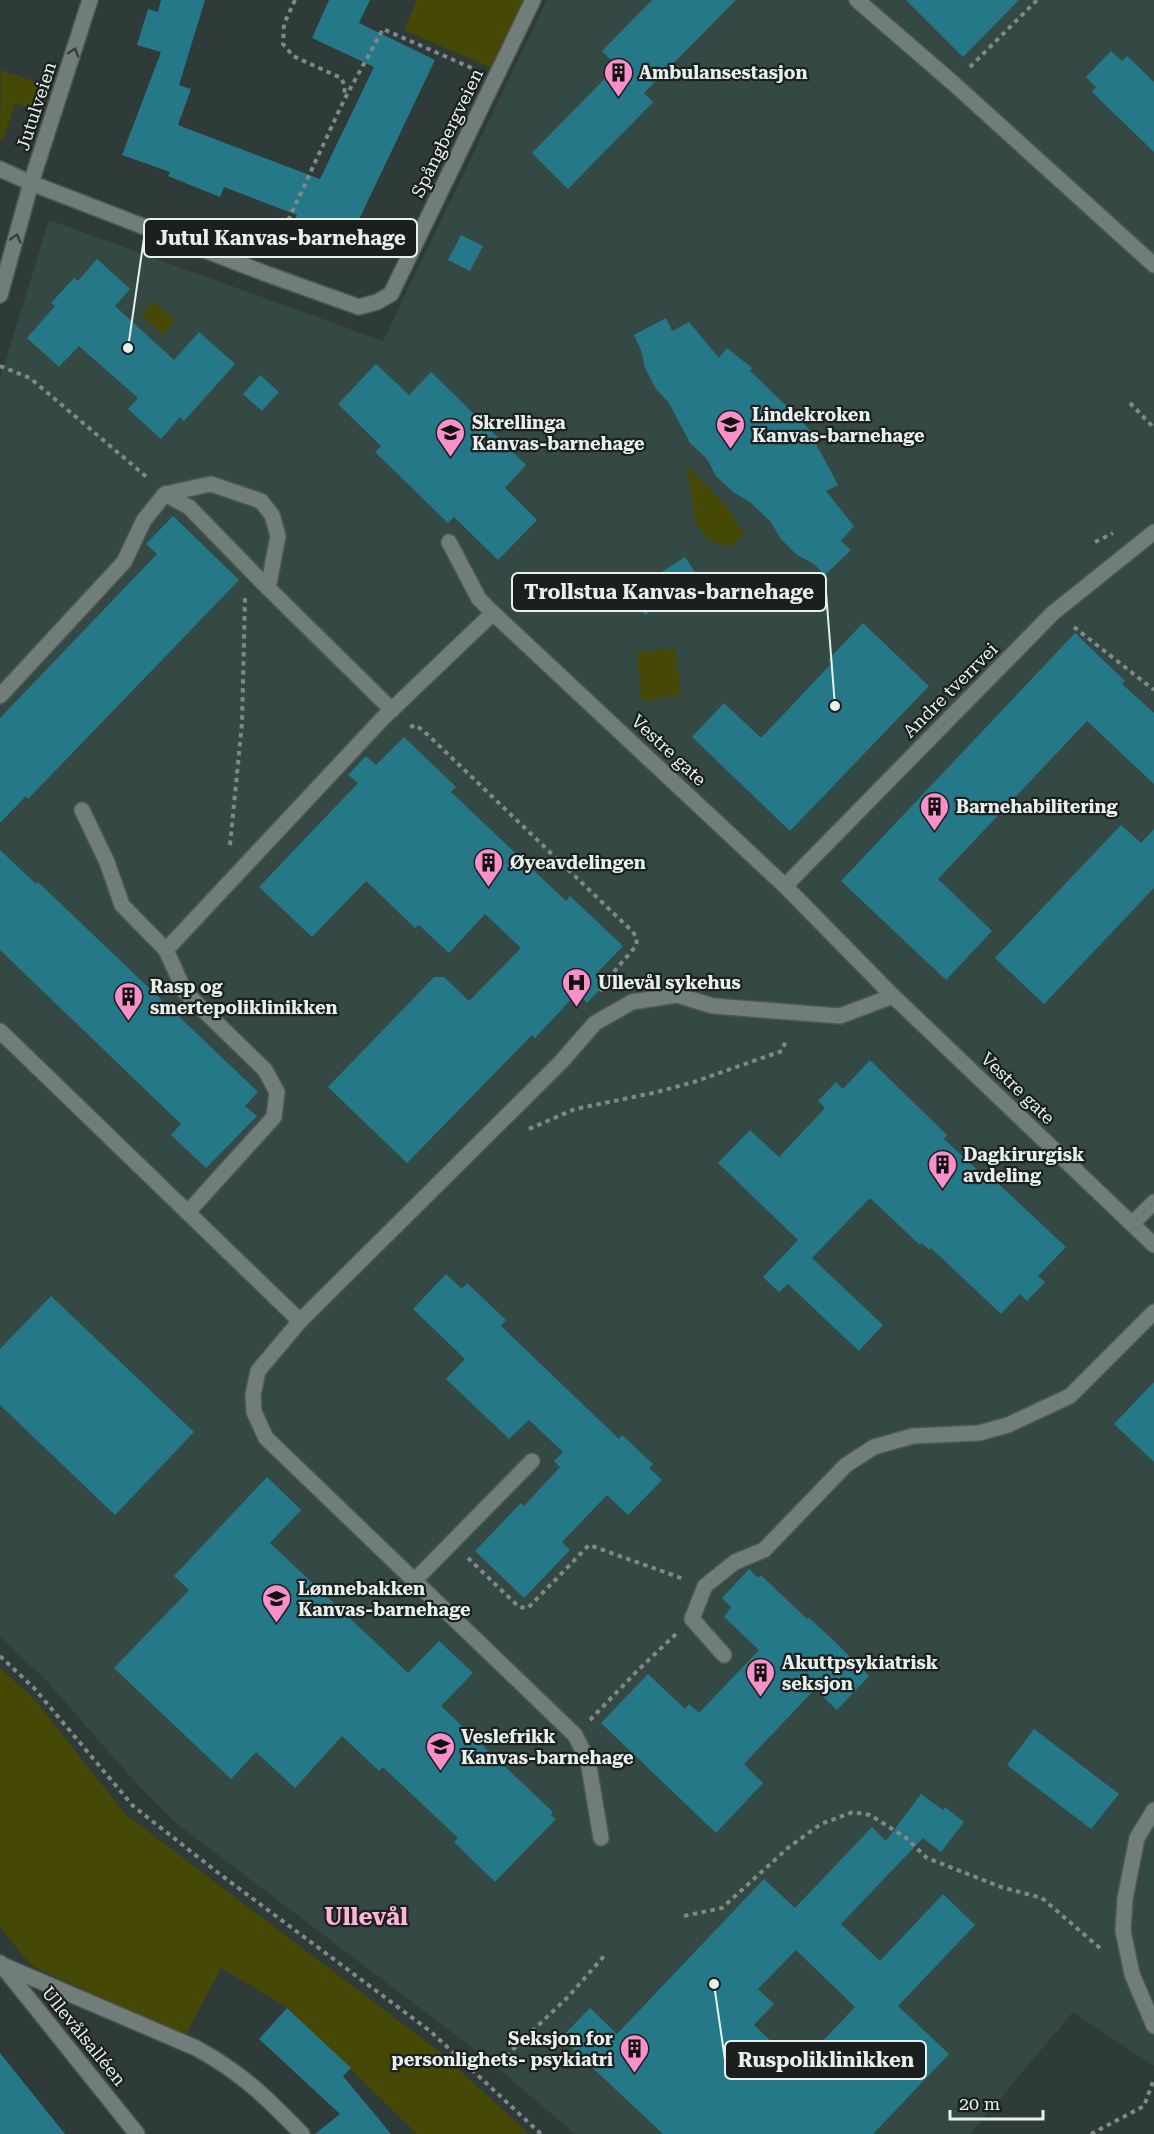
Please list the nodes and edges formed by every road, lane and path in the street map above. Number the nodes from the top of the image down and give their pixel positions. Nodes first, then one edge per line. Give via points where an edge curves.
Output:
1 (90, 0) edge
2 (296, 0) edge
3 (533, 0) edge
4 (858, 0) edge
5 (1037, 0) edge
6 (495, 79) junction
7 (953, 83) junction
8 (344, 100) junction
9 (0, 169) edge
10 (31, 183) junction
11 (1154, 265) edge
12 (264, 273) junction
13 (0, 295) edge
14 (0, 366) edge
15 (1130, 404) dead end
16 (1154, 428) edge
17 (165, 494) junction
18 (1154, 532) edge
19 (449, 543) dead end
20 (242, 562) junction
21 (268, 588) junction
22 (493, 613) junction
23 (1073, 626) dead end
24 (1154, 690) edge
25 (0, 696) edge
26 (392, 710) junction
27 (405, 728) dead end
28 (82, 810) dead end
29 (785, 886) junction
30 (225, 888) junction
31 (166, 950) junction
32 (597, 993) dead end
33 (893, 996) junction
34 (0, 1031) edge
35 (786, 1040) dead end
36 (519, 1134) dead end
37 (1154, 1202) edge
38 (188, 1212) junction
39 (1132, 1224) junction
40 (1154, 1245) edge
41 (1154, 1312) edge
42 (300, 1321) junction
43 (532, 1461) dead end
44 (453, 1542) junction
45 (414, 1581) junction
46 (705, 1586) junction
47 (692, 1619) junction
48 (724, 1655) dead end
49 (0, 1656) edge
50 (575, 1736) junction
51 (1154, 1810) edge
52 (601, 1838) dead end
53 (684, 1916) dead end
54 (605, 1955) dead end
55 (0, 1963) edge
56 (1132, 1974) junction
57 (1154, 2026) edge
58 (506, 2056) dead end
59 (1154, 2079) edge
60 (137, 2134) edge
61 (302, 2134) edge
62 (542, 2134) edge
63 (1090, 2134) edge

10 -> 1 street, Jutulveien
2 - 8 path via 284,24 283,44 293,56 342,78
3 - 6 street, Spångbergveien
4 - 7 street
5 - 7 path
6 - 8 path via 383,28
6 - 12 street, Spångbergveien via 391,294 359,307
7 - 11 street
8 - 12 path
9 - 10 street, Spångbergveien
10 - 12 street, Spångbergveien
13 -> 10 street, Jutulveien
14 - 17 path via 30,378
15 - 16 path
17 - 20 street via 189,507
17 - 21 street via 210,484 261,501 272,515 278,536
17 - 25 street via 144,520 124,562
18 - 29 street, Andre tverrvei via 1053,613
19 - 22 street, Vestre gate via 479,600
20 - 21 street
20 - 30 path via 242,723
21 - 26 street
22 - 26 street
22 - 29 street, Vestre gate
23 - 24 path
26 - 30 street
27 - 32 path via 416,725 428,735 632,931 637,938 636,946
28 - 31 street via 122,905
29 - 33 street, Vestre gate
30 - 31 street
31 - 38 street via 185,992 265,1070 277,1092 274,1117
33 - 39 street, Vestre gate
33 - 42 street via 840,1016 713,1006 677,995 632,1002 595,1023 561,1062
34 - 38 street
35 - 36 path via 782,1051 771,1055 694,1082 575,1109
37 - 39 street
38 - 42 street
39 - 40 street, Vestre gate
41 - 46 street via 1070,1396 1008,1425 979,1432 913,1436 874,1448 846,1465 764,1550 735,1562
42 - 45 street via 258,1371 254,1412 266,1438
43 - 44 street
44 - 45 street
44 - 46 path via 519,1607 528,1608 589,1545
45 - 50 street
46 - 47 street
47 - 48 street
47 - 50 path
49 - 62 path via 34,1688 133,1806 430,2031
50 - 52 street via 588,1761
51 - 56 street via 1137,1838 1125,1899 1123,1931
53 - 56 path via 722,1908 789,1847 821,1824 853,1812 870,1815 905,1837 927,1858 1001,1887 1042,1898
54 - 58 path
55 - 60 street, Ullevålsalléen
55 - 61 street via 227,2065 260,2091
56 - 57 street
59 - 63 path via 1144,2106

